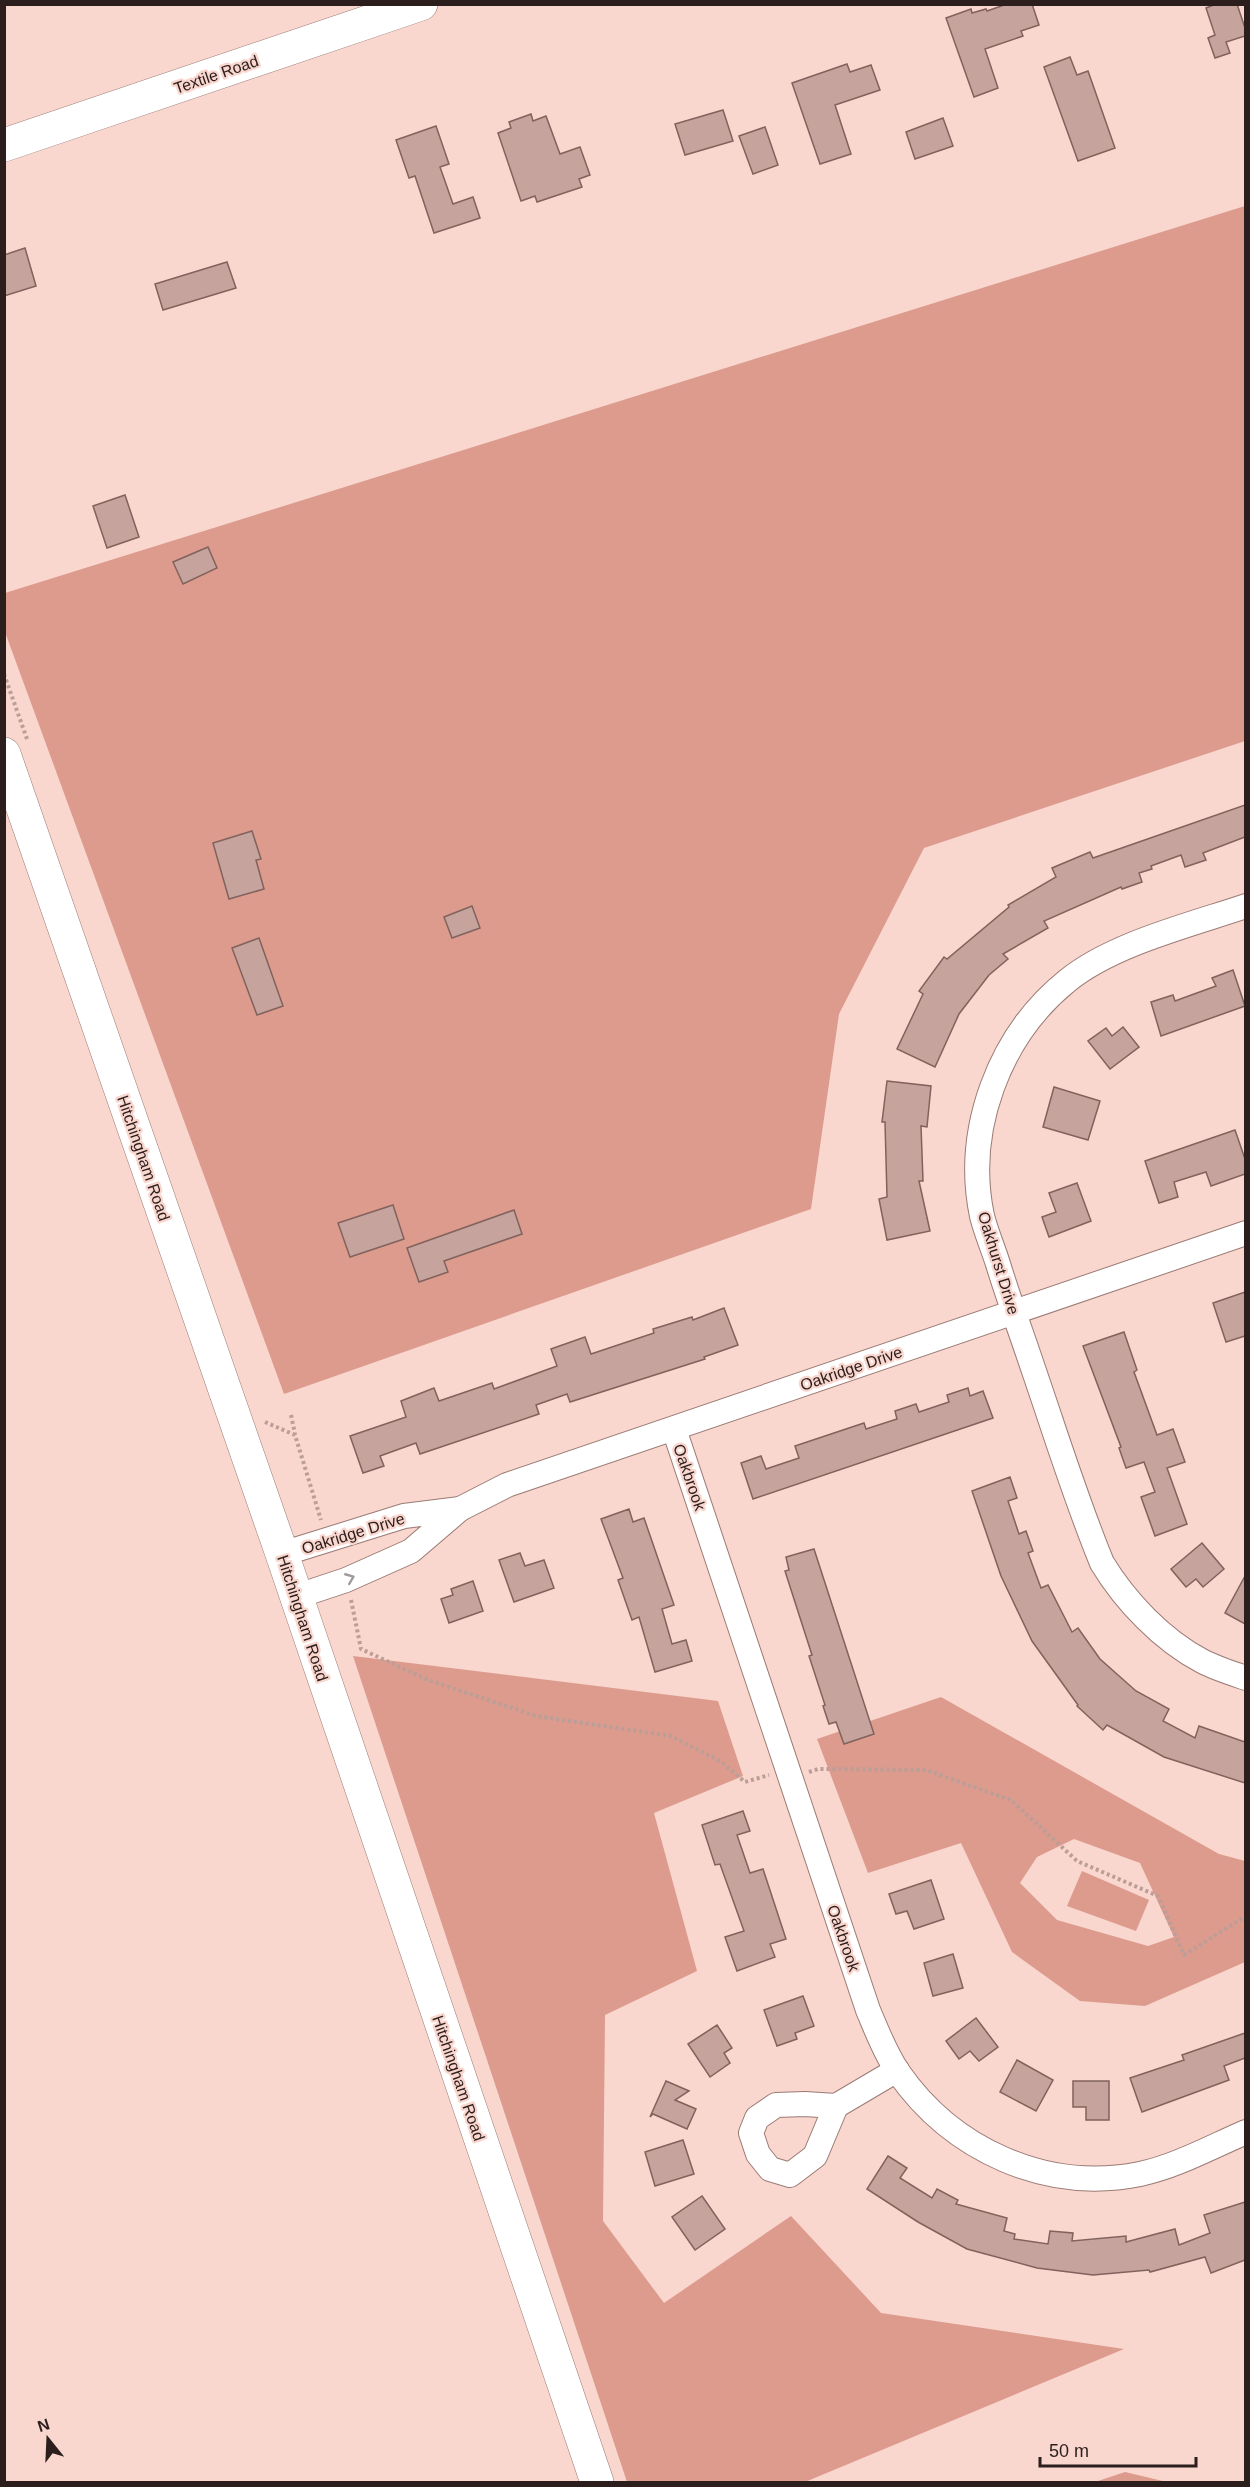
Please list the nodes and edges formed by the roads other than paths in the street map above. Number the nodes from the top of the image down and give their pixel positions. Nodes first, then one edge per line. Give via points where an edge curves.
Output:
1 (421, 4) edge
2 (7, 146) edge
3 (16, 747) edge
4 (1245, 906) edge
5 (1245, 1233) edge
6 (1014, 1312) junction
7 (674, 1429) junction
8 (460, 1509) junction
9 (282, 1554) junction
10 (295, 1597) junction
11 (1245, 1678) edge
12 (897, 2070) junction
13 (836, 2106) dead end
14 (1245, 2132) edge
15 (597, 2482) edge

1 - 2 street, Textile Road
3 - 9 street, Hitchingham Road
4 - 6 street, Oakhurst Drive via 1095,962 1067,981 1017,1037 995,1078 983,1115 978,1153 982,1216
5 - 6 street, Oakridge Drive
6 - 7 street, Oakridge Drive
6 - 11 street, Oakhurst Drive via 1090,1535 1115,1586 1168,1637 1201,1661
7 - 8 street, Oakridge Drive via 507,1485
7 - 12 street, Oakbrook via 868,2010
8 - 9 street, Oakridge Drive via 404,1516
10 -> 8 street, Oakridge Drive via 411,1551
9 - 10 street, Hitchingham Road
10 - 15 street, Hitchingham Road
12 - 13 street
12 - 14 street, Oakbrook via 914,2093 972,2144 1017,2165 1063,2175 1116,2178 1142,2173 1174,2164

